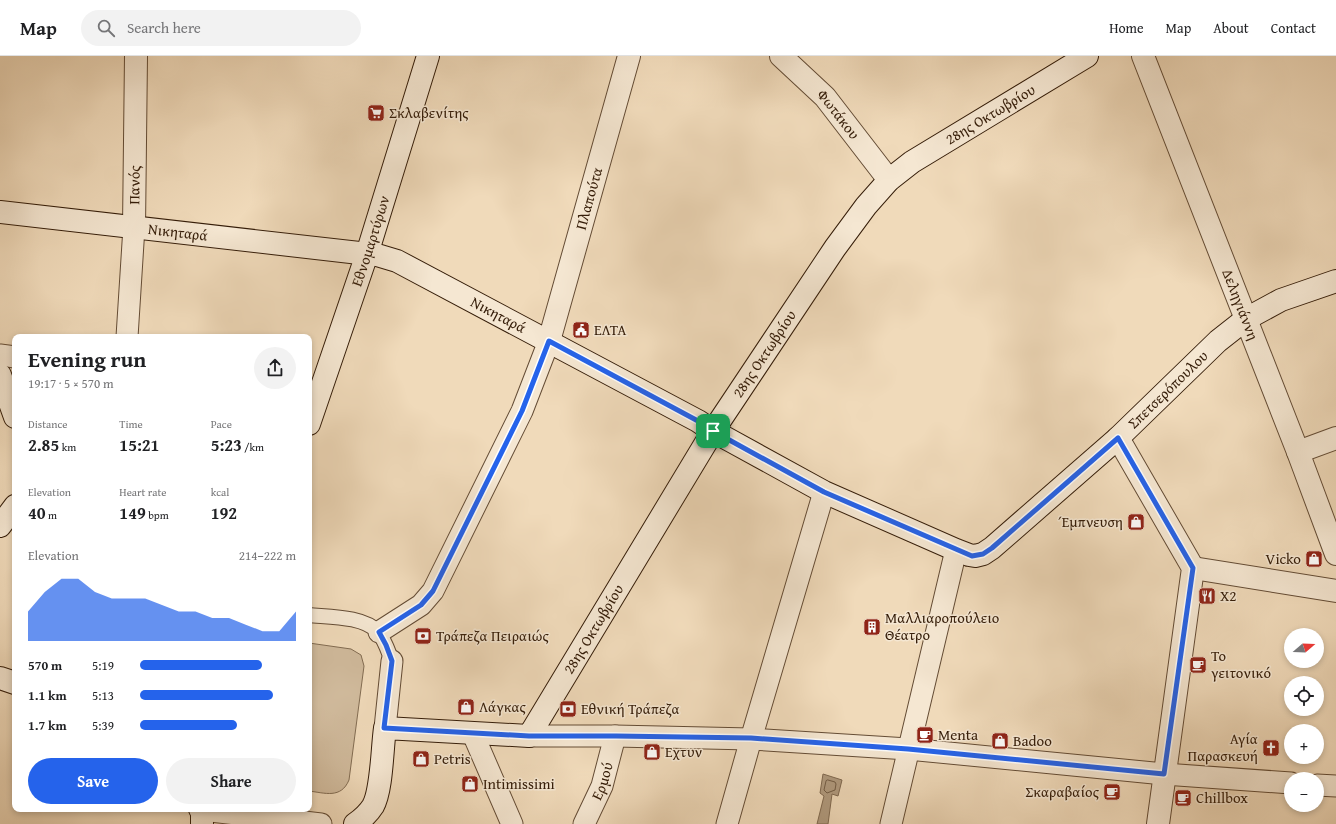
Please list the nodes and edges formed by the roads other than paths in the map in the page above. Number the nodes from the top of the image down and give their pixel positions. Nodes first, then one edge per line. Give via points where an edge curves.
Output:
1 (136, 56) edge
2 (428, 56) edge
3 (629, 56) edge
4 (781, 56) edge
5 (1087, 56) edge
6 (1143, 56) edge
7 (889, 180) junction
8 (0, 212) edge
9 (134, 227) junction
10 (367, 254) junction
11 (1336, 281) edge
12 (1246, 319) junction
13 (127, 334) edge
14 (549, 341) junction
15 (0, 356) edge
16 (12, 357) edge
17 (0, 375) edge
18 (12, 409) edge
19 (312, 415) edge
20 (713, 431) junction
21 (1118, 438) junction
22 (1336, 438) edge
23 (1298, 452) junction
24 (824, 492) junction
25 (12, 510) edge
26 (0, 526) edge
27 (956, 550) junction
28 (1336, 554) edge
29 (1193, 568) junction
30 (1336, 590) edge
31 (312, 615) edge
32 (379, 632) junction
33 (392, 661) joint
34 (0, 678) edge
35 (12, 682) edge
36 (384, 728) junction
37 (473, 734) junction
38 (529, 736) junction
39 (616, 736) junction
40 (751, 738) junction
41 (908, 749) junction
42 (1164, 774) junction
43 (1284, 783) edge
44 (1324, 785) edge
45 (1336, 786) edge
46 (201, 814) edge
47 (321, 824) edge
48 (355, 824) edge
49 (512, 824) edge
50 (584, 824) edge
51 (727, 824) edge
52 (891, 824) edge
53 (1158, 824) edge

1 - 9 main road, Πανός
2 - 10 main road, Εθνομαρτύρων
3 - 14 main road, Πλαπούτα
4 - 7 main road, Φωτάκου via 825,97
5 - 7 main road, 28ης Οκτωβρίου via 912,162
6 - 12 main road, Δεληγιάννη
7 - 20 main road, 28ης Οκτωβρίου via 835,248
8 - 9 main road, Νικηταρά
9 - 10 main road, Νικηταρά
9 - 13 street, Πανός
10 - 14 main road, Νικηταρά via 397,260
10 - 19 main road, Εθνομαρτύρων
11 - 12 main road, Σπετσερόπουλου via 1281,300
12 - 21 main road, Σπετσερόπουλου via 1218,341
12 - 23 main road, Δεληγιάννη
14 - 20 main road, Νικηταρά
14 - 32 street via 522,411 433,591 421,605
15 - 16 street
17 - 18 main road
20 - 24 main road, Νικηταρά
20 - 38 main road, 28ης Οκτωβρίου
21 - 27 main road, Σπετσερόπουλου via 992,548 975,556
21 - 29 main road
22 - 23 main road
23 - 28 main road, Δεληγιάννη
24 - 27 main road, Νικηταρά
24 - 40 street
25 - 26 main road
27 - 41 street
29 - 30 main road
29 - 42 main road
31 - 32 lane via 358,620
32 - 33 lane
33 - 36 street
34 - 35 main road
36 - 37 main road
36 - 48 main road via 377,796 372,808
37 - 38 main road
37 - 49 street
38 - 39 street
39 - 40 street
39 - 50 street, Ερμού via 602,786
40 - 41 street
40 - 51 street
41 - 42 street
41 - 52 street
42 - 43 street
42 - 53 main road
44 - 45 street
46 - 47 street

